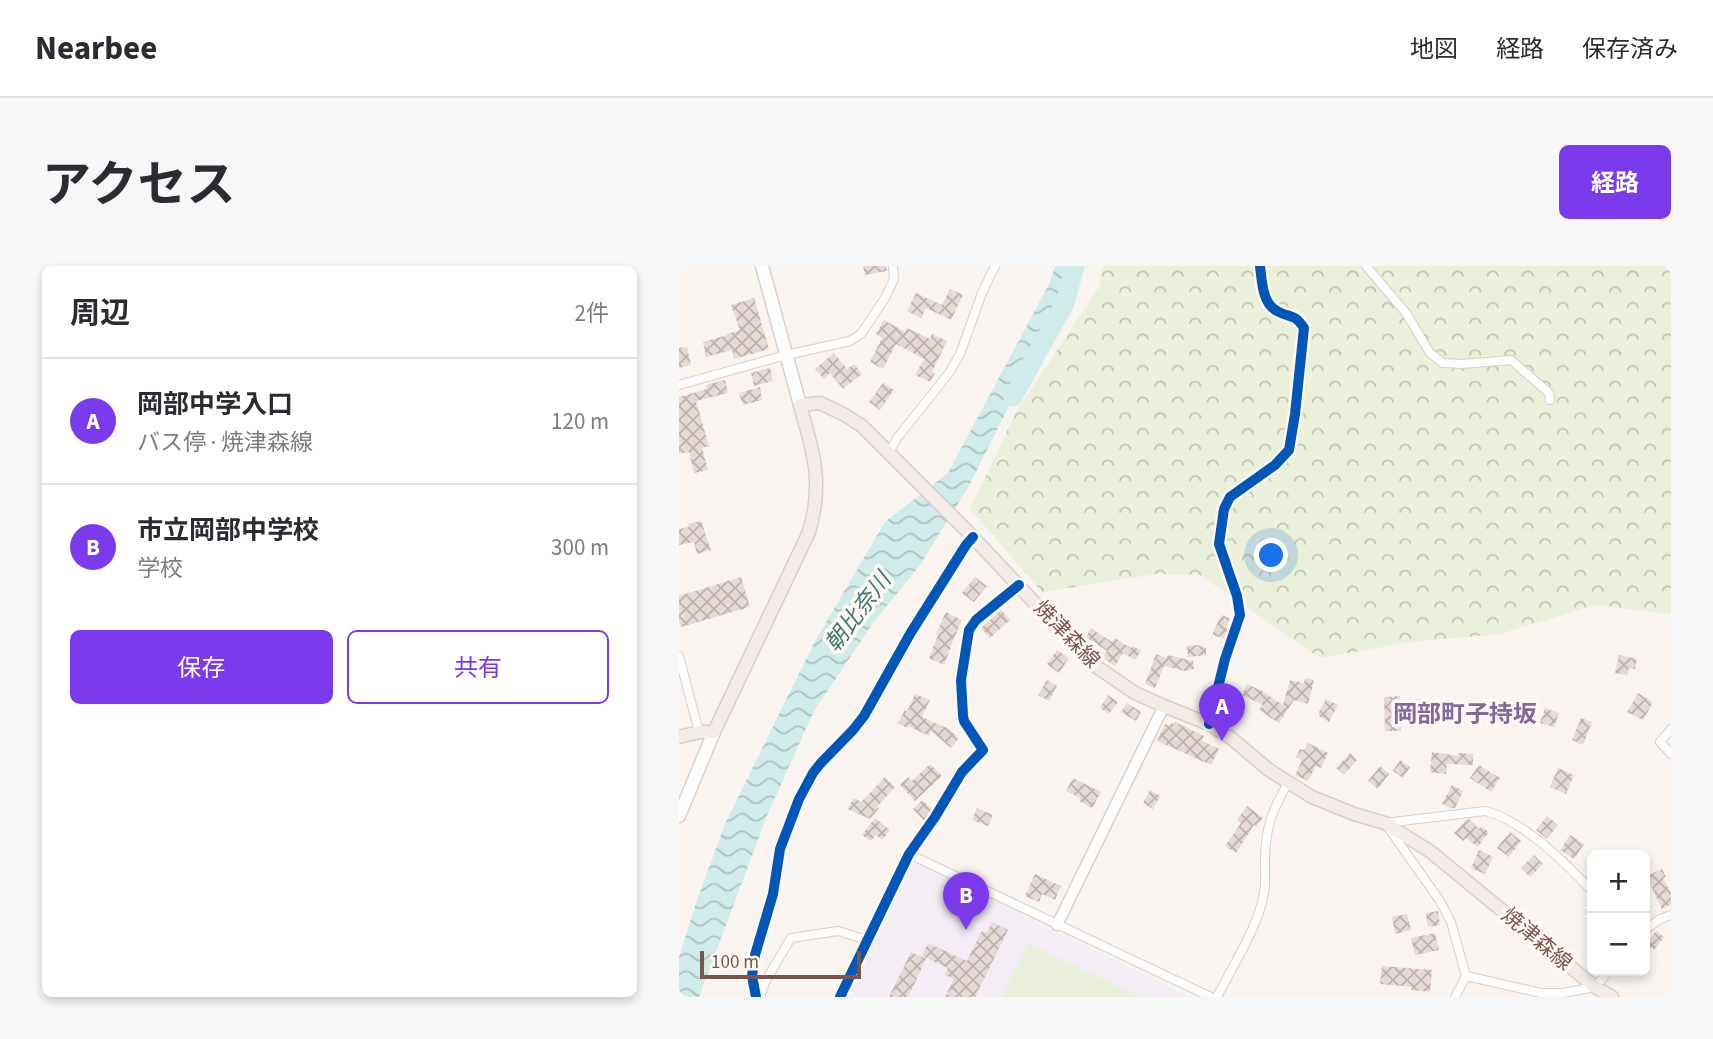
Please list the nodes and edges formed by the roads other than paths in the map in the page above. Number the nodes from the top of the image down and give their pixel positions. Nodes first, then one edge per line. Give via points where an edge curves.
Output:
1 (762, 266) edge
2 (893, 266) edge
3 (995, 266) edge
4 (1260, 266) edge
5 (1366, 266) edge
6 (786, 355) junction
7 (679, 385) edge
8 (1550, 400) dead end
9 (800, 405) junction
10 (894, 456) junction
11 (1019, 585) junction
12 (679, 656) edge
13 (1164, 706) junction
14 (1209, 724) junction
15 (1671, 729) edge
16 (699, 732) junction
17 (714, 732) junction
18 (679, 737) edge
19 (1671, 754) edge
20 (1288, 783) junction
21 (679, 816) edge
22 (1385, 823) junction
23 (909, 854) junction
24 (1587, 885) edge
25 (1671, 915) edge
26 (1057, 925) junction
27 (1650, 926) edge
28 (867, 940) junction
29 (1466, 976) junction
30 (1604, 976) edge
31 (1595, 986) junction
32 (1565, 995) edge
33 (761, 997) edge
34 (840, 997) edge
35 (1211, 997) edge
36 (1217, 997) edge
37 (1455, 997) edge
38 (1612, 997) edge

1 - 6 main road
2 - 6 street via 894,279 861,334 850,341
3 - 10 street via 960,354 898,437
4 - 14 street via 1264,297 1274,311 1298,318 1304,328 1295,414 1289,450 1230,496 1224,509 1219,544 1240,615
5 - 8 street via 1406,313 1430,353 1443,363 1511,360 1549,393
6 - 7 street
6 - 9 main road
9 - 10 main road, 焼津森線 via 820,404 845,415
9 - 17 main road via 815,468 810,532
10 - 11 main road, 焼津森線
11 - 13 main road, 焼津森線 via 1094,665
11 - 23 street via 969,629 961,680 963,716 983,750 962,772
12 - 16 street
13 - 14 main road, 焼津森線
13 - 26 street
14 - 20 main road, 焼津森線
15 - 19 street via 1660,742
16 - 17 main road
16 - 18 main road
17 - 21 main road
20 - 22 main road, 焼津森線 via 1312,797
20 - 36 street via 1269,821 1265,891 1258,914
22 - 24 street via 1485,811 1498,814 1567,863
22 - 29 street via 1440,901 1451,922
22 - 31 main road, 焼津森線 via 1448,865
23 - 26 street
23 - 28 street
25 - 27 street
26 - 35 street
28 - 33 street via 838,931 791,938
28 - 34 street
29 - 32 street
29 - 37 street
30 - 31 street
31 - 32 street
31 - 38 main road, 焼津森線

